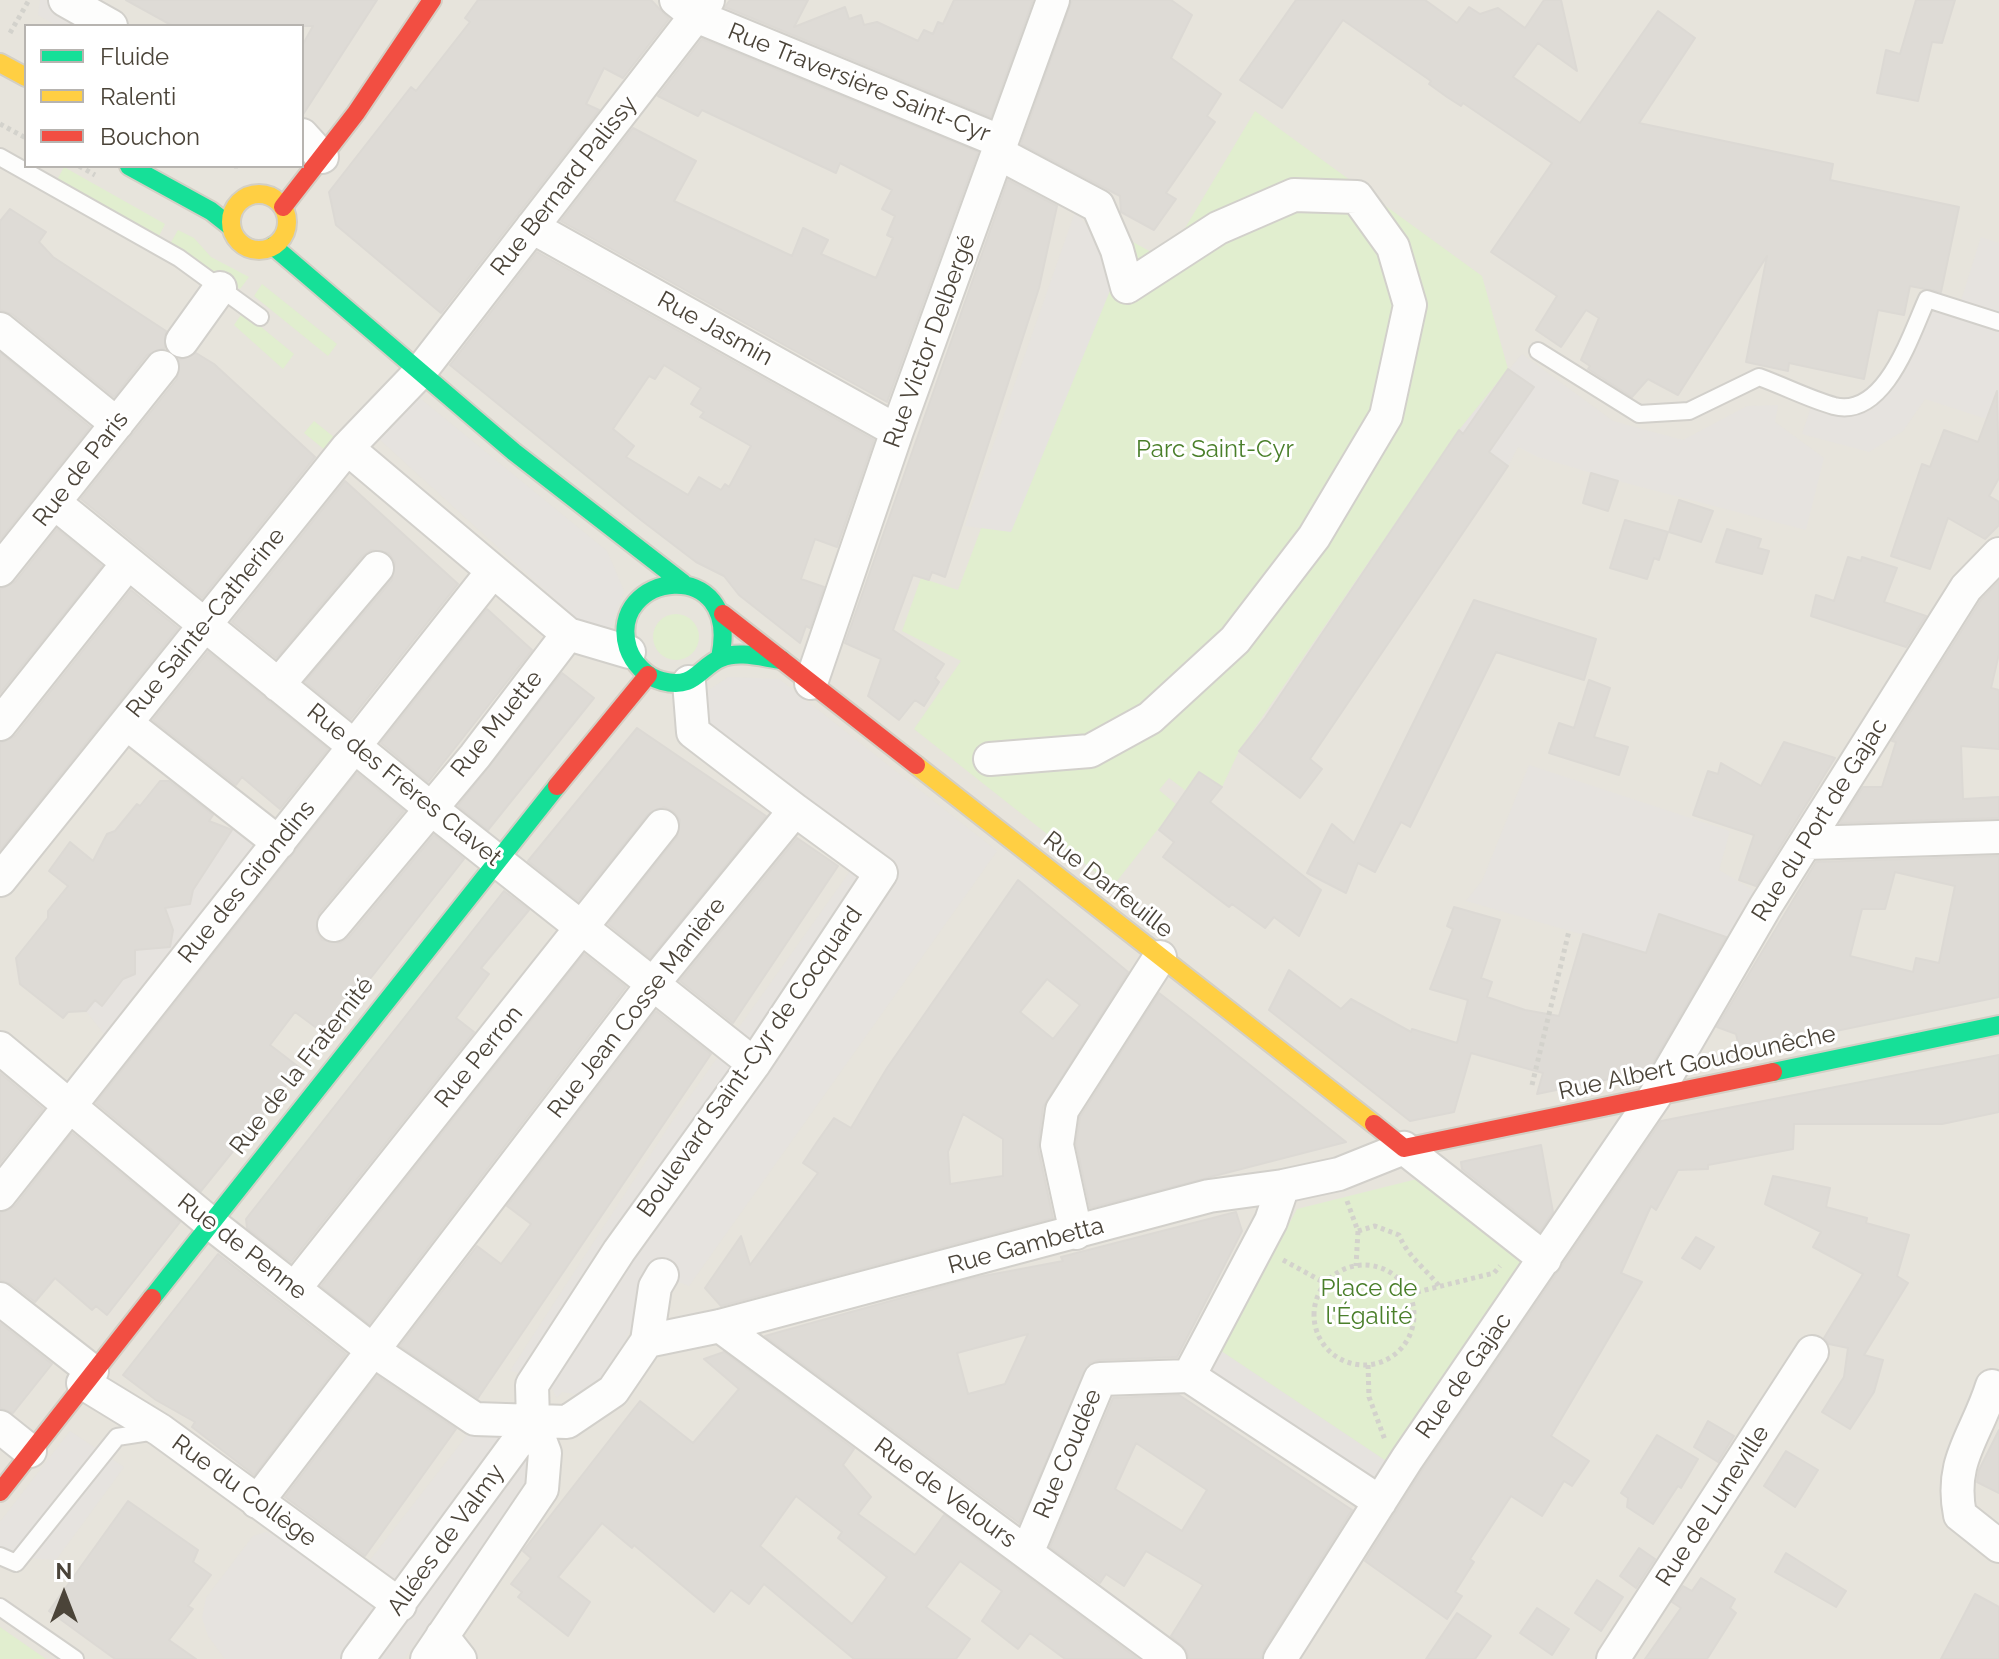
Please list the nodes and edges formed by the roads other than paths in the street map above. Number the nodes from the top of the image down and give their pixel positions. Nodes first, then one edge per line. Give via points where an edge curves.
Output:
1 (65, 0) edge
2 (432, 0) edge
3 (1053, 0) edge
4 (693, 5) edge
5 (107, 24) edge
6 (0, 63) edge
7 (24, 76) edge
8 (312, 146) edge
9 (1000, 148) junction
10 (0, 157) edge
11 (133, 168) edge
12 (302, 168) edge
13 (224, 188) dead end
14 (244, 197) junction
15 (288, 200) junction
16 (230, 226) junction
17 (532, 227) junction
18 (278, 242) junction
19 (220, 288) junction
20 (260, 317) dead end
21 (1999, 322) edge
22 (0, 329) edge
23 (182, 341) dead end
24 (1538, 351) dead end
25 (162, 367) dead end
26 (418, 371) junction
27 (117, 424) junction
28 (897, 431) junction
29 (347, 448) junction
30 (56, 504) junction
31 (614, 532) junction
32 (1999, 554) edge
33 (624, 558) dead end
34 (128, 563) junction
35 (377, 568) dead end
36 (0, 570) edge
37 (493, 571) junction
38 (683, 583) junction
39 (723, 614) junction
40 (204, 625) junction
41 (568, 634) junction
42 (720, 658) junction
43 (782, 660) junction
44 (639, 664) junction
45 (689, 682) junction
46 (811, 683) junction
47 (278, 685) junction
48 (126, 723) junction
49 (0, 724) edge
50 (355, 746) junction
51 (990, 759) dead end
52 (429, 807) junction
53 (795, 810) junction
54 (662, 826) dead end
55 (1999, 837) edge
56 (279, 843) junction
57 (1806, 843) junction
58 (496, 858) junction
59 (0, 880) edge
60 (334, 925) dead end
61 (581, 928) junction
62 (1160, 957) junction
63 (652, 985) junction
64 (1999, 1025) edge
65 (0, 1048) edge
66 (754, 1064) junction
67 (1655, 1096) junction
68 (69, 1106) junction
69 (1404, 1148) junction
70 (1283, 1186) junction
71 (0, 1194) edge
72 (209, 1222) junction
73 (1076, 1233) junction
74 (1534, 1251) junction
75 (662, 1275) dead end
76 (295, 1288) junction
77 (0, 1299) edge
78 (720, 1326) junction
79 (647, 1341) junction
80 (371, 1349) junction
81 (1812, 1352) dead end
82 (1181, 1375) junction
83 (88, 1377) junction
84 (1992, 1386) dead end
85 (533, 1421) junction
86 (0, 1427) edge
87 (160, 1430) junction
88 (30, 1451) junction
89 (0, 1492) edge
90 (257, 1502) junction
91 (1380, 1502) junction
92 (1999, 1546) edge
93 (1027, 1553) junction
94 (0, 1556) edge
95 (400, 1605) junction
96 (0, 1607) edge
97 (443, 1651) edge
98 (75, 1659) edge
99 (358, 1659) edge
100 (1170, 1659) edge
101 (1280, 1659) edge
102 (1613, 1659) edge

1 - 5 street
2 - 8 main road via 356,113
3 - 9 street, Rue Victor Delbergé
4 - 9 street, Rue Traversière Saint-Cyr
4 - 17 street, Rue Bernard Palissy
6 - 7 main road
9 - 28 street, Rue Victor Delbergé
9 - 51 street, Rue Traversière Saint-Cyr via 1098,206 1127,287 1218,228 1294,195 1357,197 1393,247 1410,305 1386,416 1314,537 1235,640 1150,718 1090,751
10 - 19 lane via 179,258
11 - 16 main road
12 - 15 main road
13 - 14 main road
14 - 15 main road via 266,194
14 - 16 main road
15 - 18 main road
16 - 18 main road via 242,244 263,250
17 - 26 street, Rue Bernard Palissy
17 - 28 street, Rue Jasmin
18 - 26 main road
19 - 20 lane
19 - 23 street
21 - 24 lane via 1927,299 1895,371 1870,400 1837,407 1759,377 1689,411 1639,414
22 - 27 street
25 - 27 street, Rue de Paris
26 - 29 street, Rue Sainte-Catherine
26 - 31 main road
27 - 30 street, Rue de Paris
28 - 46 street, Rue Victor Delbergé
29 - 37 street
29 - 40 street, Rue Sainte-Catherine
30 - 34 street, Rue des Frères Clavet
30 - 36 street, Rue de Paris
31 - 33 main road
31 - 38 main road
32 - 57 street, Rue du Port de Gajac via 1966,588
34 - 40 street, Rue des Frères Clavet
34 - 49 street
35 - 47 street
37 - 41 street
37 - 50 street, Rue des Girondins
38 - 39 main road via 707,593
38 - 44 main road via 637,591 626,624
39 - 42 main road via 726,644
39 - 43 main road, Rue Darfeuille
40 - 47 street, Rue des Frères Clavet
40 - 48 street, Rue Sainte-Catherine
41 - 44 street
41 - 52 street, Rue Muette
42 - 43 main road
42 - 45 main road
43 - 46 main road, Rue Darfeuille
44 - 45 main road via 661,681
44 - 58 main road, Rue de la Fraternité
45 - 53 street via 693,732
46 - 62 main road, Rue Darfeuille
47 - 50 street, Rue des Frères Clavet
48 - 56 street
48 - 59 street, Rue Sainte-Catherine
50 - 52 street, Rue des Frères Clavet
50 - 56 street, Rue des Girondins
52 - 58 street, Rue des Frères Clavet
52 - 60 street, Rue Muette
53 - 63 street, Rue Jean Cosse Manière
53 - 66 street, Boulevard Saint-Cyr de Cocquard via 881,873
54 - 61 street, Rue Perron
55 - 57 street
56 - 68 street, Rue des Girondins
57 - 67 street, Rue du Port de Gajac
58 - 61 street, Rue des Frères Clavet
58 - 72 main road, Rue de la Fraternité
61 - 63 street, Rue des Frères Clavet
61 - 76 street, Rue Perron
62 - 69 main road, Rue Darfeuille
62 - 73 street via 1062,1110 1057,1145
63 - 66 street, Rue des Frères Clavet
63 - 80 street, Rue Jean Cosse Manière
64 - 67 main road, Rue Albert Goudounêche
65 - 68 street, Rue de Penne
66 - 85 street, Boulevard Saint-Cyr de Cocquard via 619,1251 532,1385
67 - 69 main road, Rue Albert Goudounêche
67 - 74 street, Rue de Gajac
68 - 71 street, Rue des Girondins
68 - 72 street, Rue de Penne
69 - 70 street, Rue Gambetta via 1339,1174
69 - 74 street
70 - 73 street, Rue Gambetta via 1209,1196
70 - 82 street via 1260,1243
72 - 76 street, Rue de Penne
72 - 83 main road, Rue de la Fraternité
73 - 78 street, Rue Gambetta
74 - 91 street, Rue de Gajac
75 - 79 street via 655,1287
76 - 80 street, Rue de Penne
77 - 83 street, Rue du Collège
78 - 79 street, Rue Gambetta
78 - 93 street, Rue de Velours
79 - 85 street via 613,1391 567,1422
80 - 85 street, Rue de Penne via 475,1419
80 - 90 street, Rue Jean Cosse Manière
81 - 102 street, Rue de Luneville
82 - 91 street
82 - 93 street, Rue Coudée via 1100,1379
83 - 87 street, Rue du Collège
83 - 88 main road, Rue de la Fraternité
84 - 92 street via 1958,1464 1956,1493 1960,1515
85 - 95 street, Allées de Valmy
85 - 97 street, Allées de Valmy via 545,1453 542,1489
86 - 88 street
87 - 90 street, Rue du Collège
87 - 94 lane via 117,1437 16,1563
88 - 89 main road, Rue de la Fraternité
90 - 95 street, Rue du Collège
91 - 101 street, Rue de Gajac
93 - 100 street, Rue de Velours
95 - 99 street, Allées de Valmy
96 - 98 lane

